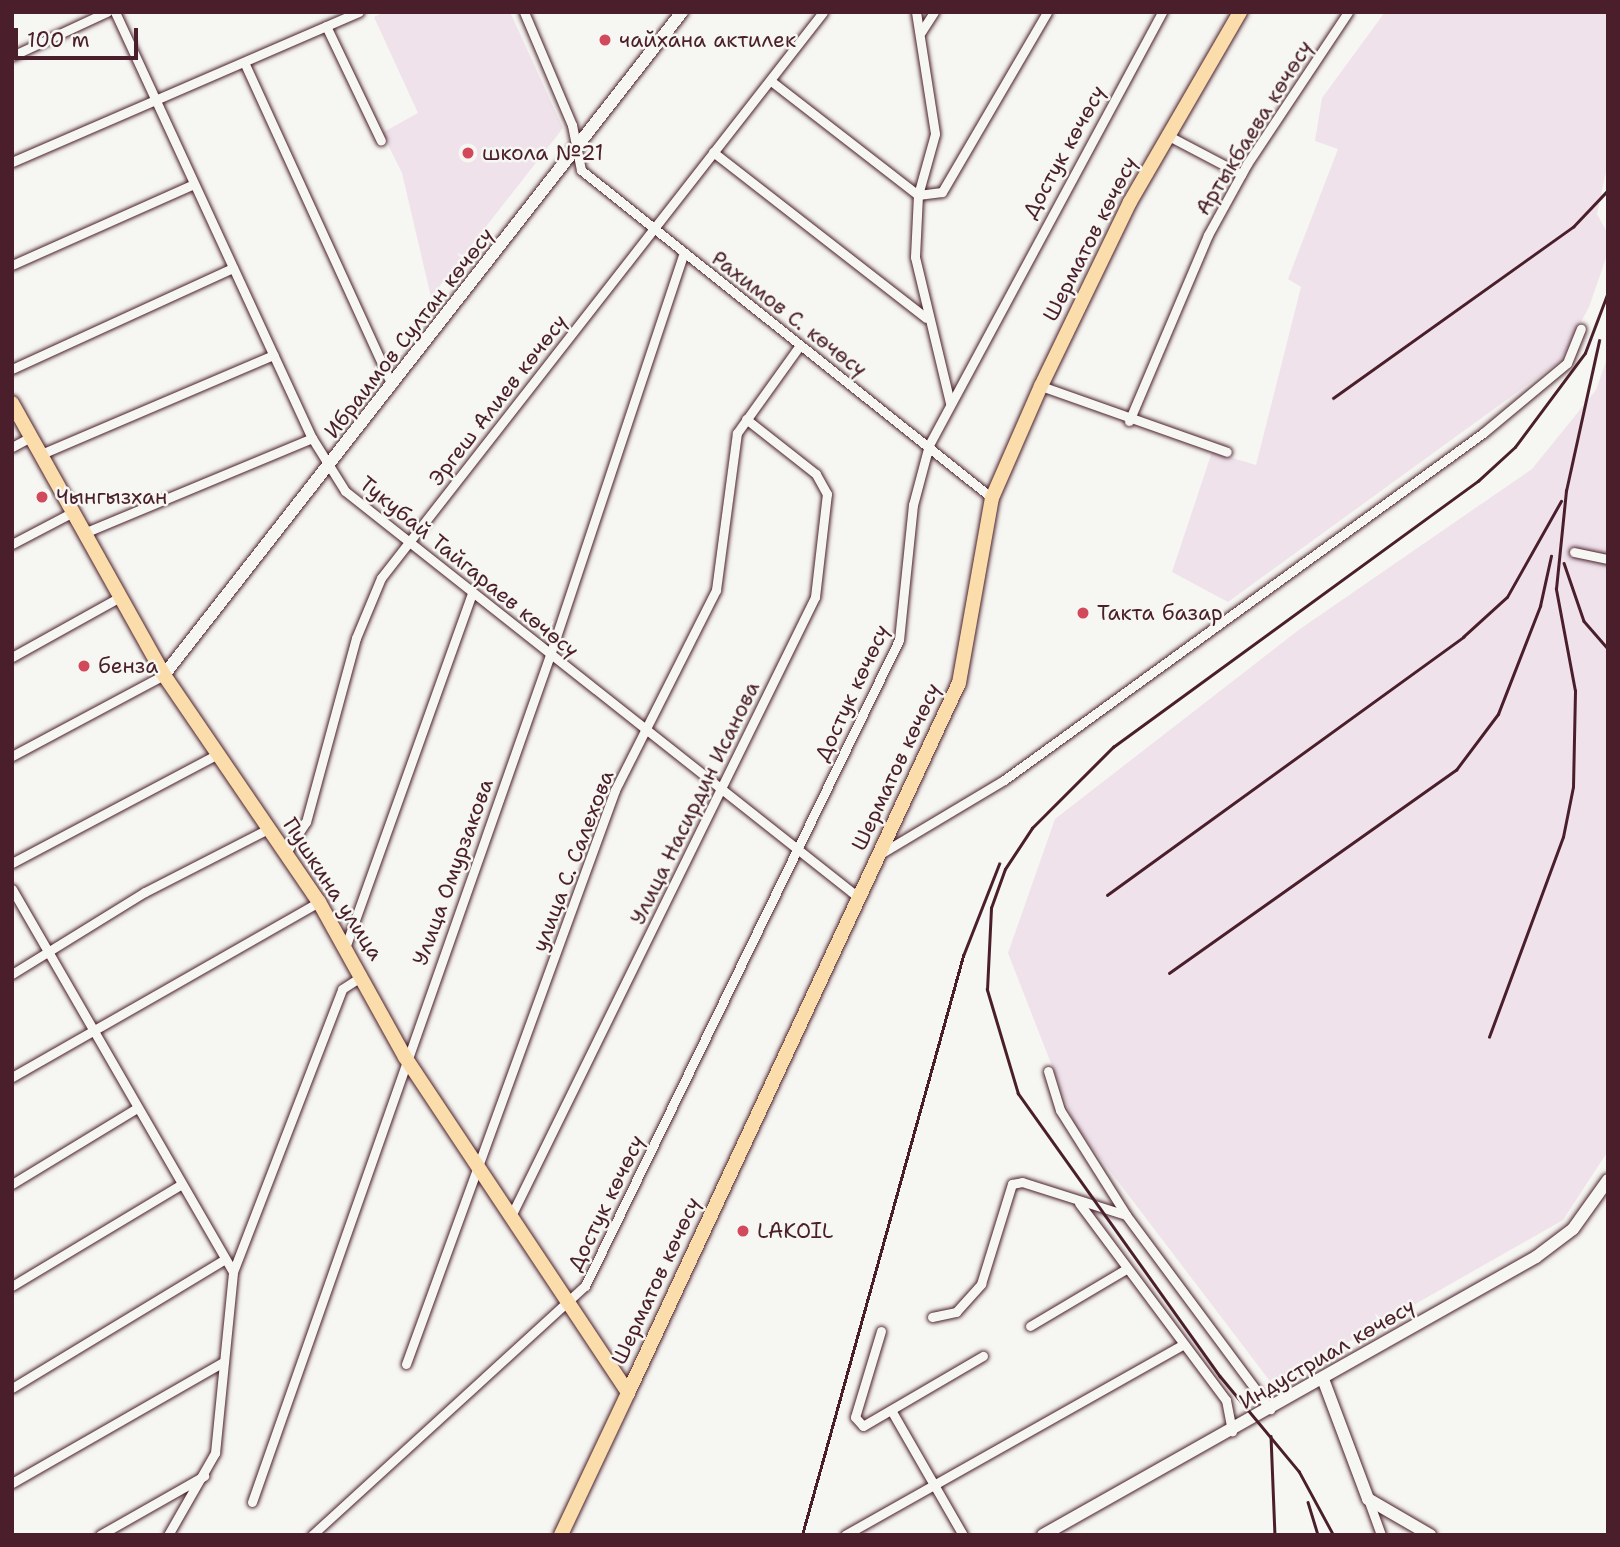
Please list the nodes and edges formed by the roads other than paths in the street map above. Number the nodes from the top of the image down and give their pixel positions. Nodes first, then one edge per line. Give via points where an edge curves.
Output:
1 (107, 12) edge
2 (115, 12) edge
3 (359, 12) edge
4 (524, 12) edge
5 (682, 12) edge
6 (823, 12) edge
7 (916, 12) edge
8 (934, 12) edge
9 (1047, 12) edge
10 (1162, 12) edge
11 (1240, 12) edge
12 (1348, 12) edge
13 (326, 26) junction
14 (921, 32) junction
15 (12, 56) edge
16 (244, 62) junction
17 (771, 81) junction
18 (152, 99) junction
19 (1167, 135) junction
20 (381, 141) dead end
21 (577, 150) junction
22 (713, 152) junction
23 (12, 162) edge
24 (1241, 174) junction
25 (192, 185) junction
26 (918, 195) junction
27 (654, 228) junction
28 (684, 253) junction
29 (12, 265) edge
30 (233, 268) junction
31 (926, 318) junction
32 (1581, 330) dead end
33 (800, 345) junction
34 (274, 355) junction
35 (12, 369) edge
36 (392, 385) junction
37 (1041, 386) junction
38 (12, 402) edge
39 (950, 403) junction
40 (746, 419) junction
41 (1129, 421) junction
42 (29, 438) junction
43 (312, 438) junction
44 (929, 445) junction
45 (12, 447) edge
46 (1227, 452) dead end
47 (39, 455) junction
48 (328, 467) junction
49 (992, 498) junction
50 (73, 512) junction
51 (84, 533) junction
52 (12, 544) edge
53 (408, 544) junction
54 (1574, 552) dead end
55 (1608, 559) edge
56 (472, 593) junction
57 (120, 597) junction
58 (550, 656) junction
59 (12, 657) edge
60 (164, 675) junction
61 (647, 728) junction
62 (221, 752) junction
63 (12, 756) edge
64 (722, 789) junction
65 (268, 828) junction
66 (797, 850) junction
67 (285, 853) junction
68 (878, 855) junction
69 (12, 863) edge
70 (12, 889) edge
71 (858, 897) junction
72 (318, 902) junction
73 (345, 948) junction
74 (47, 953) junction
75 (12, 974) edge
76 (364, 975) junction
77 (91, 1030) junction
78 (405, 1057) junction
79 (1048, 1072) dead end
80 (12, 1077) edge
81 (137, 1108) junction
82 (478, 1170) junction
83 (1608, 1180) edge
84 (12, 1184) edge
85 (180, 1185) junction
86 (1079, 1203) junction
87 (1126, 1215) junction
88 (510, 1218) junction
89 (223, 1260) junction
90 (1126, 1269) junction
91 (233, 1272) junction
92 (12, 1286) edge
93 (568, 1303) junction
94 (932, 1317) dead end
95 (1030, 1326) dead end
96 (881, 1331) dead end
97 (1181, 1346) junction
98 (983, 1356) dead end
99 (223, 1362) junction
100 (406, 1364) dead end
101 (1323, 1379) junction
102 (12, 1388) edge
103 (628, 1393) junction
104 (1270, 1409) junction
105 (891, 1410) junction
106 (1232, 1431) junction
107 (206, 1476) junction
108 (12, 1483) edge
109 (934, 1485) junction
110 (1368, 1499) junction
111 (252, 1502) dead end
112 (100, 1535) edge
113 (168, 1535) edge
114 (312, 1535) edge
115 (561, 1535) edge
116 (845, 1535) edge
117 (963, 1535) edge
118 (1043, 1535) edge
119 (1381, 1535) edge
120 (1430, 1535) edge

1 - 15 street
2 - 18 street, Тукубай Тайгараев көчөсү
3 - 13 street
4 - 21 street, Рахимов С. көчөсү
5 - 21 main road, Ибраимов Султан көчөсү
6 - 17 street, Эргеш Алиев көчөсү
7 - 14 street
8 - 14 street
9 - 26 street via 942,192
10 - 39 street, Достук көчөсү
11 - 19 main road, Шерматов көчөсү
12 - 24 street, Артыкбаева көчөсү
13 - 16 street
13 - 20 street
14 - 26 street via 935,134
16 - 18 street
16 - 36 street
17 - 22 street, Эргеш Алиев көчөсү
17 - 26 street
18 - 23 street
18 - 25 street, Тукубай Тайгараев көчөсү
19 - 24 street
19 - 37 main road, Шерматов көчөсү
21 - 27 street, Рахимов С. көчөсү via 581,170
21 - 36 main road, Ибраимов Султан көчөсү
22 - 27 street, Эргеш Алиев көчөсү
22 - 31 street
24 - 41 street, Артыкбаева көчөсү via 1181,290
25 - 29 street
25 - 30 street, Тукубай Тайгараев көчөсү
26 - 31 street via 915,257
27 - 28 street, Рахимов С. көчөсү
27 - 53 street, Эргеш Алиев көчөсү
28 - 33 street, Рахимов С. көчөсү
28 - 58 street, Улица Омурзакова
30 - 34 street, Тукубай Тайгараев көчөсү
30 - 35 street
31 - 39 street
32 - 68 street via 1567,363 1483,433 1004,780
33 - 40 street, улица С. Салехова
33 - 44 street, Рахимов С. көчөсү
34 - 43 street, Тукубай Тайгараев көчөсү
34 - 47 street
36 - 48 main road, Ибраимов Султан көчөсү
37 - 41 street
37 - 49 main road, Шерматов көчөсү
38 - 42 main road, Пушкина улица
39 - 44 street, Достук көчөсү
40 - 61 street, улица С. Салехова via 731,461 716,590
40 - 64 street, Улица Насирдин Исанова via 816,474 827,494 815,597
41 - 46 street
42 - 45 street
42 - 47 main road, Пушкина улица
43 - 48 street, Тукубай Тайгараев көчөсү
43 - 51 street
44 - 49 street, Рахимов С. көчөсү
44 - 66 street, Достук көчөсү via 913,505 899,640
47 - 50 main road, Пушкина улица
48 - 53 street, Тукубай Тайгараев көчөсү via 345,491
48 - 60 main road, Ибраимов Султан көчөсү
49 - 68 main road, Шерматов көчөсү via 959,683
50 - 51 main road, Пушкина улица
50 - 52 street
51 - 57 main road, Пушкина улица
53 - 56 street, Тукубай Тайгараев көчөсү
53 - 67 street, Эргеш Алиев көчөсү via 381,578 356,638 306,822
54 - 55 street
56 - 58 street, Тукубай Тайгараев көчөсү
56 - 73 street
57 - 59 street
57 - 60 main road, Пушкина улица
58 - 61 street, Тукубай Тайгараев көчөсү
58 - 78 street, Улица Омурзакова
60 - 62 main road, Пушкина улица
60 - 63 street
61 - 64 street, Тукубай Тайгараев көчөсү
61 - 82 street, улица С. Салехова via 615,790
62 - 65 main road, Пушкина улица
62 - 69 street
64 - 66 street, Тукубай Тайгараев көчөсү
64 - 88 street, Улица Насирдин Исанова
65 - 67 main road, Пушкина улица
65 - 74 street
66 - 71 street, Тукубай Тайгараев көчөсү
66 - 93 street, Достук көчөсү via 585,1286
67 - 72 main road, Пушкина улица
68 - 71 main road, Шерматов көчөсү
70 - 74 street
71 - 103 main road, Шерматов көчөсү
72 - 73 main road, Пушкина улица
72 - 77 street
73 - 76 main road, Пушкина улица
74 - 75 street
74 - 77 street
76 - 78 main road, Пушкина улица
76 - 91 street via 342,989
77 - 80 street
77 - 81 street
78 - 82 main road, Пушкина улица
78 - 111 street, Улица Омурзакова
79 - 87 street via 1060,1110
81 - 84 street
81 - 85 street
82 - 88 main road, Пушкина улица
82 - 100 street, улица С. Салехова
83 - 101 main road, Индустриал көчөсү via 1563,1239
85 - 89 street
85 - 92 street
86 - 87 street
86 - 90 street
86 - 94 street via 1022,1182 1012,1184 981,1284 956,1311
87 - 104 street
88 - 93 main road, Пушкина улица
89 - 91 street
89 - 102 street
90 - 95 street
90 - 97 street
91 - 99 street
93 - 103 main road, Пушкина улица
93 - 114 street, Достук көчөсү
96 - 105 street via 855,1417 863,1426
97 - 106 street via 1226,1400
97 - 109 street
98 - 105 street
99 - 107 street via 215,1453
99 - 108 street
101 - 104 main road, Индустриал көчөсү
101 - 110 main road
103 - 115 main road, Шерматов көчөсү
104 - 106 main road, Индустриал көчөсү
105 - 109 street
106 - 118 main road, Индустриал көчөсү
107 - 112 street
107 - 113 street
109 - 116 street
109 - 117 street
110 - 119 street
110 - 120 main road

